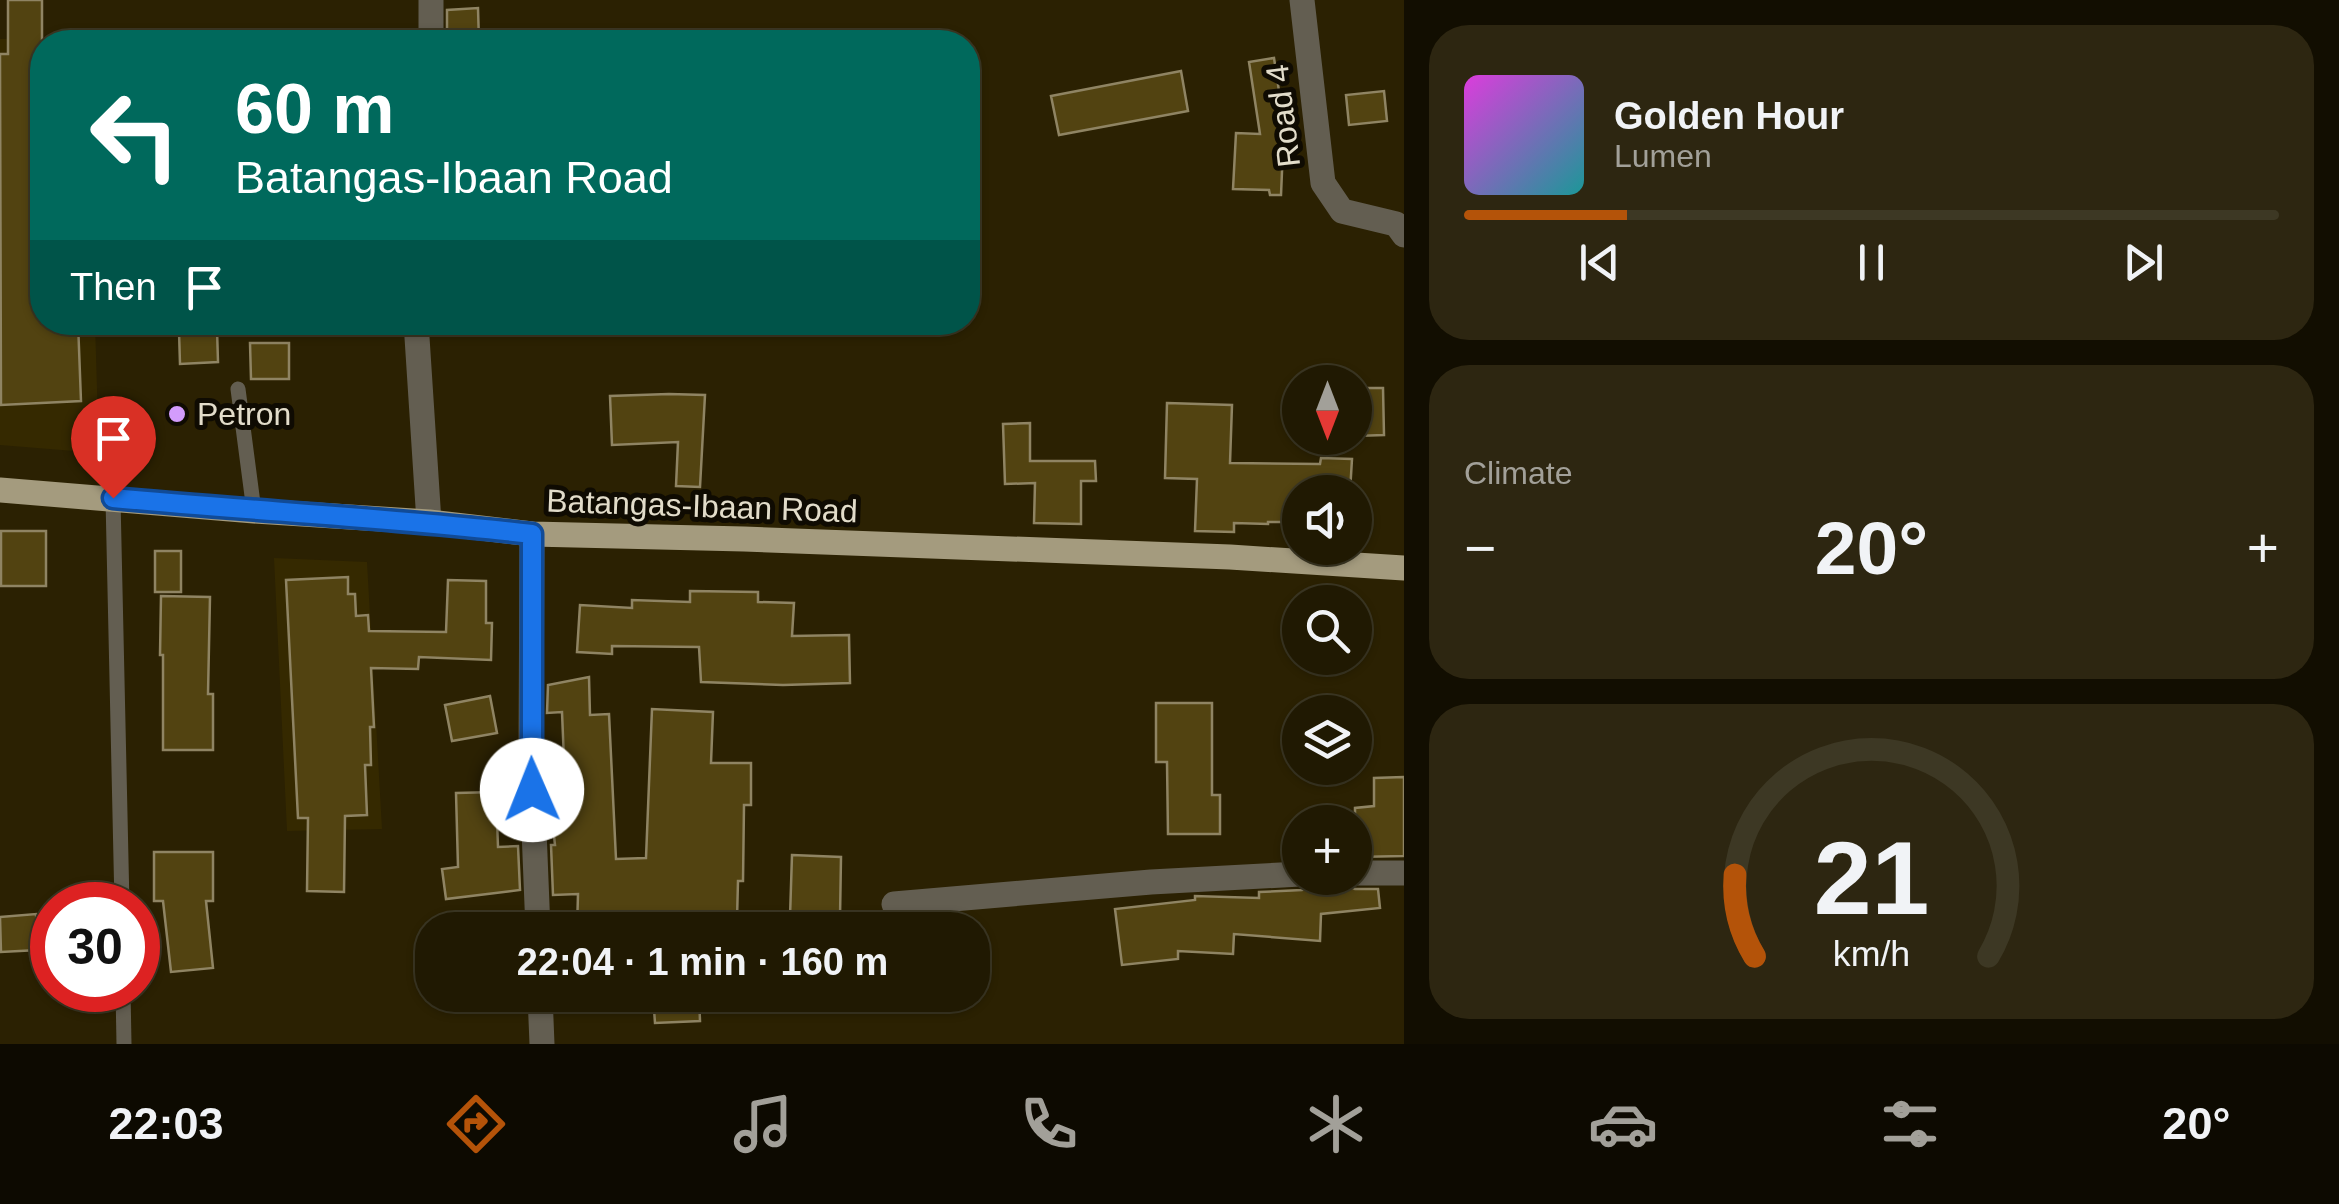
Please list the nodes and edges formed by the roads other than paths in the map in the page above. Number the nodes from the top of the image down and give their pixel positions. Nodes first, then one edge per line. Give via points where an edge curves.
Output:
1 (431, 0) edge
2 (1302, 0) edge
3 (431, 30) edge
4 (1404, 234) edge
5 (417, 335) edge
6 (238, 389) dead end
7 (0, 490) edge
8 (113, 498) junction
9 (254, 511) junction
10 (429, 522) junction
11 (532, 534) junction
12 (1404, 568) edge
13 (1372, 873) edge
14 (1404, 873) edge
15 (1282, 875) edge
16 (121, 882) edge
17 (894, 904) dead end
18 (537, 912) edge
19 (123, 1012) edge
20 (541, 1012) edge
21 (124, 1044) edge
22 (542, 1044) edge

1 - 3 street
2 - 4 street, Road 4 via 1323,183 1342,211 1396,224
5 - 10 street
6 - 9 lane
7 - 8 main road, Batangas-Ibaan Road
8 - 9 main road, Batangas-Ibaan Road
8 - 16 lane
9 - 10 main road, Batangas-Ibaan Road
10 - 11 main road, Batangas-Ibaan Road
11 - 12 main road, Batangas-Ibaan Road
11 - 18 street
13 - 14 street
15 - 17 street
19 - 21 lane
20 - 22 street

